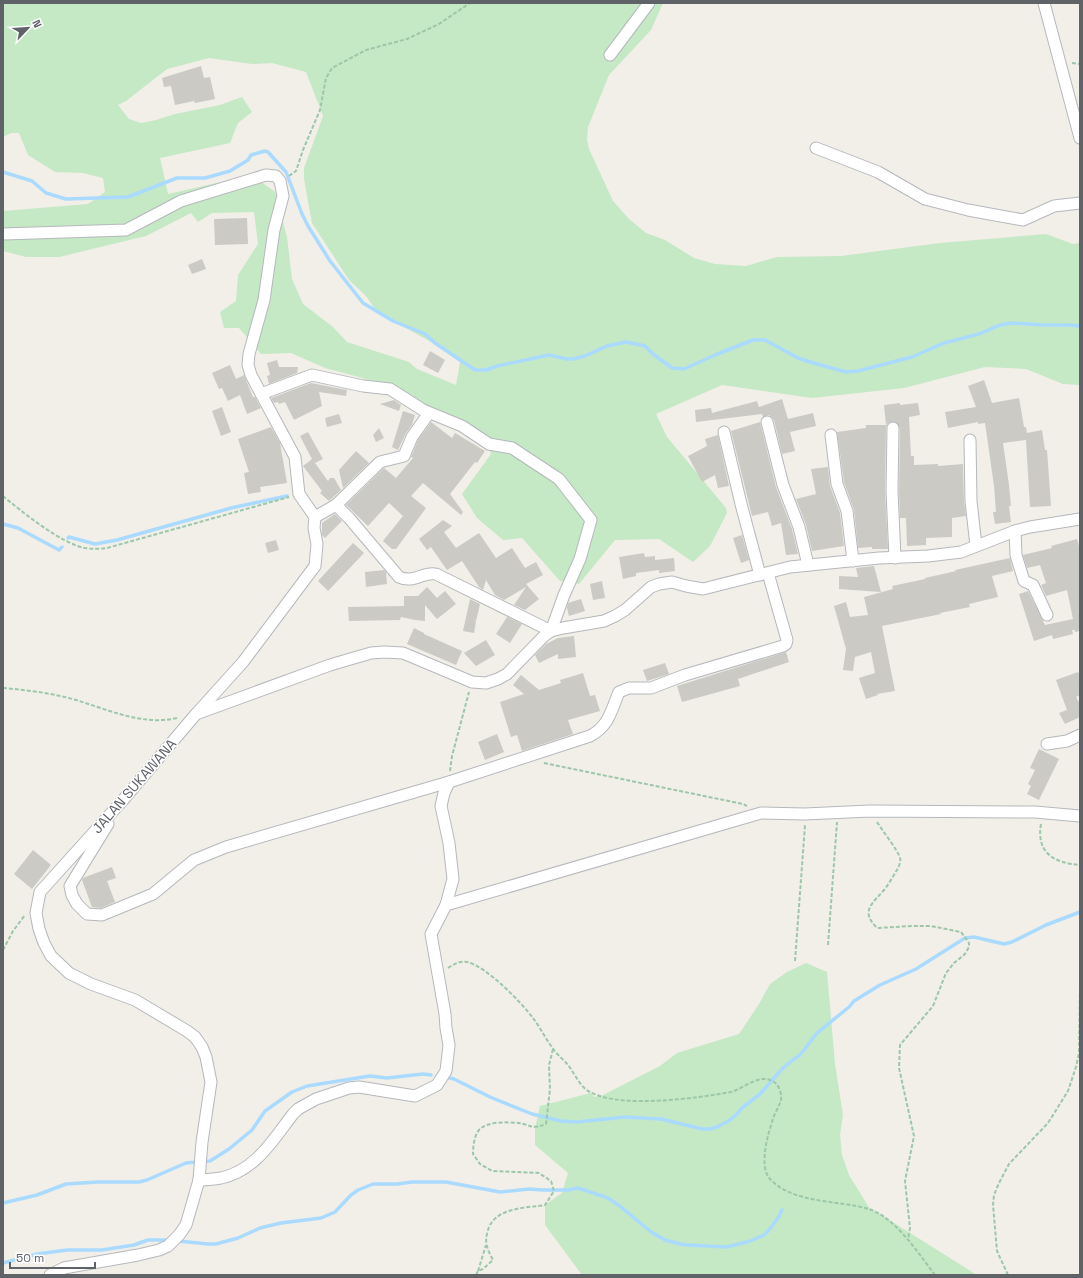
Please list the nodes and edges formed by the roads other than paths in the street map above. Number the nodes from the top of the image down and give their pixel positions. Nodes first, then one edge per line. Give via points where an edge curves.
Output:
1 (649, 3) edge
2 (1044, 3) edge
3 (610, 55) dead end
4 (1080, 138) edge
5 (816, 148) dead end
6 (1080, 203) edge
7 (3, 234) edge
8 (261, 394) junction
9 (430, 413) junction
10 (768, 422) dead end
11 (893, 428) dead end
12 (724, 432) dead end
13 (831, 435) dead end
14 (970, 440) dead end
15 (336, 505) junction
16 (315, 518) junction
17 (1079, 522) edge
18 (1015, 531) junction
19 (976, 546) junction
20 (895, 558) junction
21 (853, 561) junction
22 (808, 565) junction
23 (764, 574) junction
24 (1047, 615) dead end
25 (551, 631) junction
26 (196, 714) junction
27 (1080, 735) edge
28 (1047, 744) dead end
29 (449, 782) junction
30 (123, 800) junction
31 (1080, 816) edge
32 (446, 904) junction
33 (199, 1180) junction
34 (50, 1275) edge

1 - 3 street
2 - 4 street
5 - 6 street via 878,172 925,200 968,210 1023,220 1054,206
7 - 8 street via 126,230 181,201 266,175 276,176 280,181 283,196 274,230 264,300 248,360 251,375
8 - 9 street via 312,375 390,389
8 - 16 street via 295,457 299,494
9 - 15 street via 412,437 404,456 380,462
9 - 25 street via 462,426 489,444 512,448 559,479 591,520 580,559
10 - 22 street via 783,485 799,527
11 - 20 street
12 - 23 street via 740,504
13 - 21 street via 837,484 847,511
14 - 19 street via 971,501
15 - 16 street
15 - 25 street via 399,577 410,579 436,574
16 - 26 street via 315,566 243,662
17 - 18 street, JALAN SUKAWANA
18 - 19 street, JALAN SUKAWANA
18 - 24 street via 1016,555 1024,581 1032,585
19 - 20 street, JALAN SUKAWANA via 962,552
20 - 21 street, JALAN SUKAWANA
21 - 22 street, JALAN SUKAWANA
22 - 23 street, JALAN SUKAWANA
23 - 25 street, JALAN SUKAWANA via 704,589 672,582 659,584 651,587 625,610 610,619
23 - 29 street via 786,640 783,646 685,675 651,688 628,688 619,692 606,724 598,732
25 - 26 street, JALAN SUKAWANA via 507,674 486,683 472,682 403,653 371,653 330,665
26 - 30 street, JALAN SUKAWANA
27 - 28 street via 1066,741
29 - 30 street via 226,847 194,860 153,894 102,915 87,914 77,904 70,886
29 - 32 street via 441,806 453,879
30 - 33 street, JALAN SUKAWANA via 40,892 36,913 39,929 51,956 70,973 91,984 135,1000 187,1031 202,1046 211,1082
31 - 32 street via 1043,813 870,811 761,813
32 - 33 street via 431,934 449,1045 446,1071 437,1084 415,1096 359,1087 316,1099 293,1114 259,1158 246,1168 221,1178
33 - 34 street, JALAN SUKAWANA via 186,1225 168,1246 138,1255 64,1268

